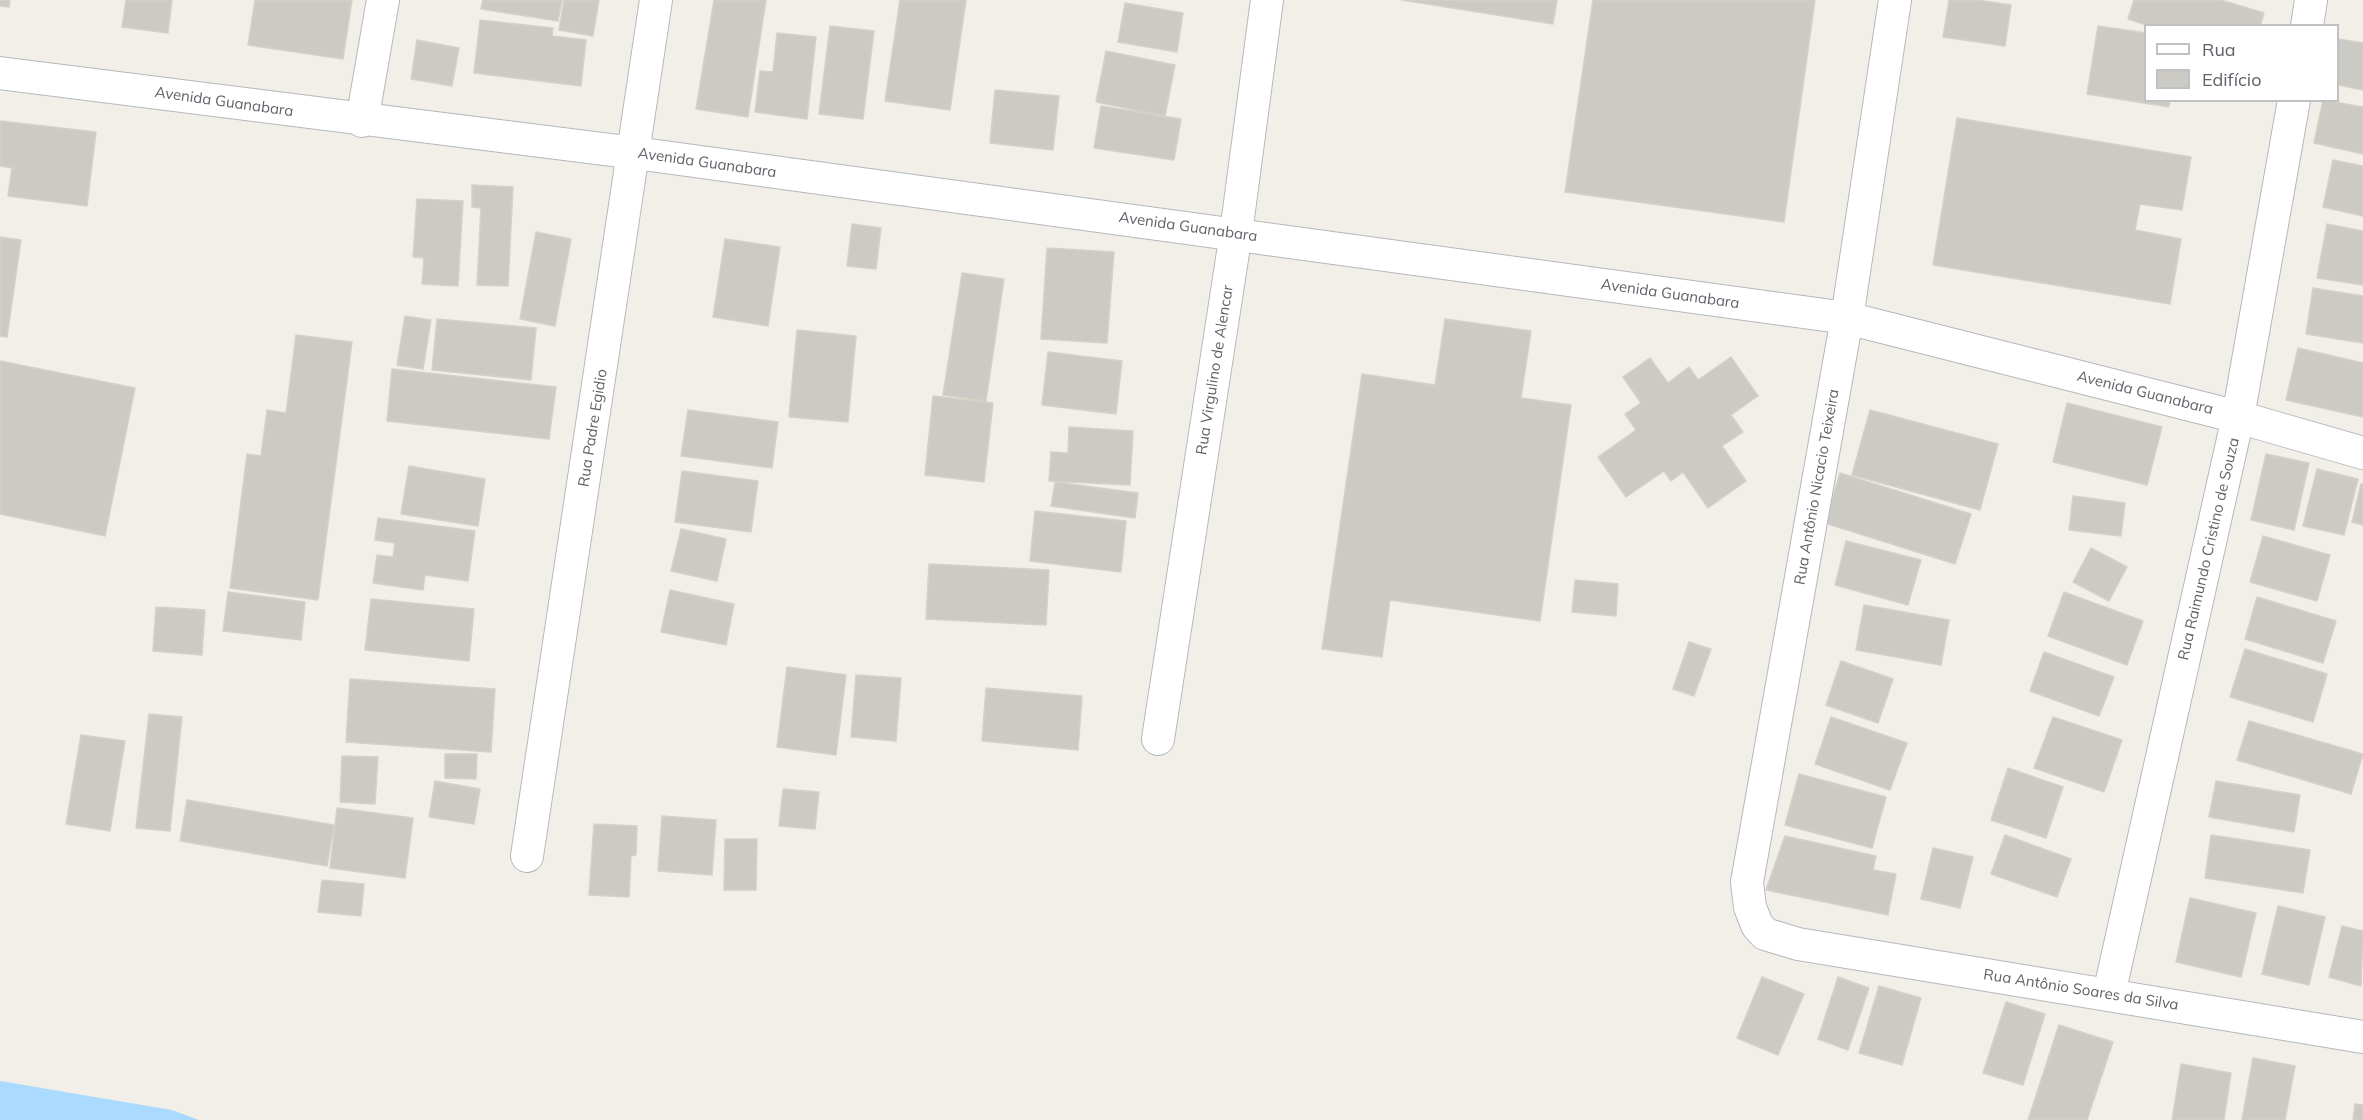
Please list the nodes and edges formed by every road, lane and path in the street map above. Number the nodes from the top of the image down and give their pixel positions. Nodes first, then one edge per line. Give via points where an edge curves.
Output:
1 (383, 0) edge
2 (656, 0) edge
3 (1267, 0) edge
4 (1895, 0) edge
5 (2311, 0) edge
6 (2307, 24) edge
7 (0, 73) edge
8 (2294, 102) edge
9 (362, 121) junction
10 (635, 153) junction
11 (1236, 233) junction
12 (1847, 318) junction
13 (2238, 417) junction
14 (2363, 453) edge
15 (1158, 739) dead end
16 (527, 856) dead end
17 (1798, 944) joint
18 (2109, 994) junction
19 (2363, 1037) edge

1 - 9 street
2 - 10 street, Rua Padre Egidio
3 - 11 street, Rua Virgulino de Alencar
4 - 12 street, Rua Antônio Nicacio Teixeira
5 - 6 street
7 - 9 street, Avenida Guanabara
8 - 13 street, Rua Raimundo Cristino de Souza
9 - 10 street, Avenida Guanabara
10 - 11 street, Avenida Guanabara
10 - 16 street, Rua Padre Egidio
11 - 12 street, Avenida Guanabara
11 - 15 street, Rua Virgulino de Alencar
12 - 13 street, Avenida Guanabara
12 - 17 street, Rua Antônio Nicacio Teixeira via 1747,882 1757,925 1765,934
13 - 14 street, Avenida Guanabara
13 - 18 street, Rua Raimundo Cristino de Souza
17 - 18 street, Rua Antônio Soares da Silva
18 - 19 street, Rua Antônio Soares da Silva

